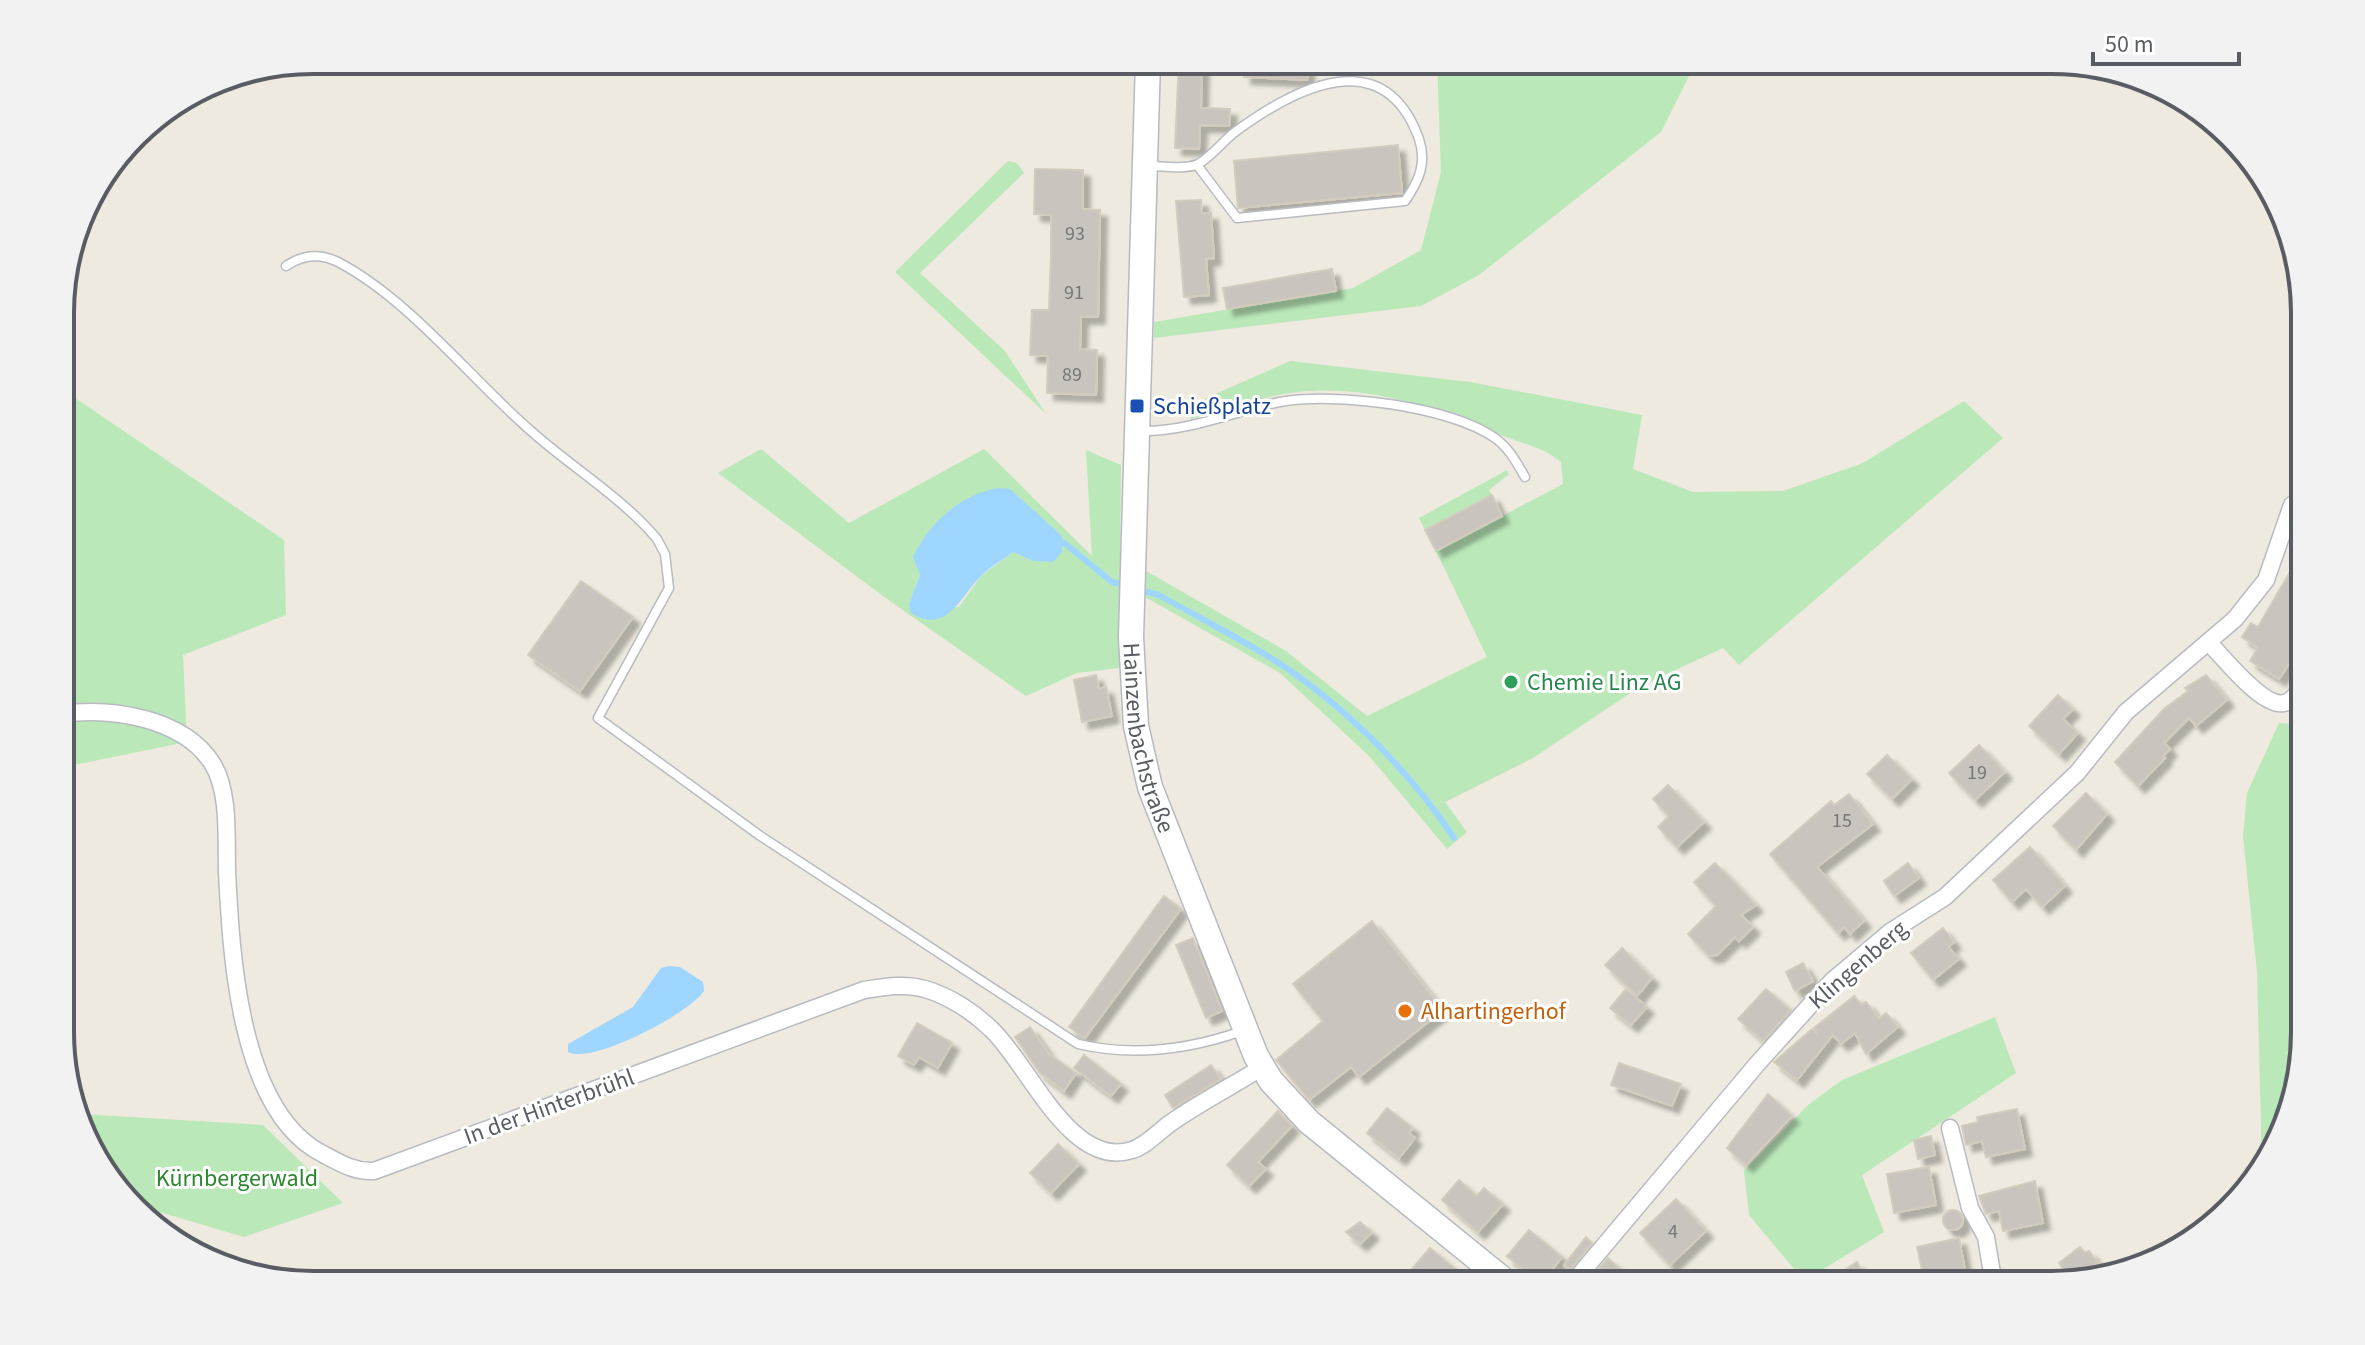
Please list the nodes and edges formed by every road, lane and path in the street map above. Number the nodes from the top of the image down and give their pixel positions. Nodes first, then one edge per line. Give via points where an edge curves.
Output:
1 (1147, 74) edge
2 (1197, 165) junction
3 (1144, 166) junction
4 (286, 266) dead end
5 (1137, 431) junction
6 (1525, 477) dead end
7 (2290, 511) edge
8 (2210, 644) junction
9 (2290, 699) edge
10 (74, 714) edge
11 (1246, 1030) junction
12 (1261, 1068) junction
13 (1950, 1128) dead end
14 (1492, 1270) edge
15 (1583, 1270) edge
16 (1992, 1270) edge

1 - 3 street, Hainzenbachstraße
2 - 2 lane via 1275,103 1330,82 1355,80 1382,86 1409,112 1422,148 1421,178 1405,201 1237,218
2 - 3 lane
3 - 5 street, Hainzenbachstraße
4 - 11 lane via 322,256 352,271 407,314 516,418 657,539 665,554 669,588 598,718 759,835 1078,1044 1108,1051 1160,1051
5 - 6 lane via 1192,425 1301,399 1352,399 1434,414 1495,438
5 - 11 street, Hainzenbachstraße via 1132,601 1141,755
7 - 8 street, Klingenberg via 2266,580
8 - 9 street via 2253,689 2275,703
8 - 15 street, Klingenberg via 2126,712 2077,773 1945,897 1890,932 1832,981
10 - 12 street, In der Hinterbrühl via 115,714 165,727 193,742 214,765 225,815 235,967 258,1068 277,1111 296,1136 361,1172 849,995 897,985 953,1000 991,1028 1062,1122 1095,1149 1134,1150
11 - 12 street, Hainzenbachstraße
12 - 14 street, Hainzenbachstraße via 1309,1122
13 - 16 street

